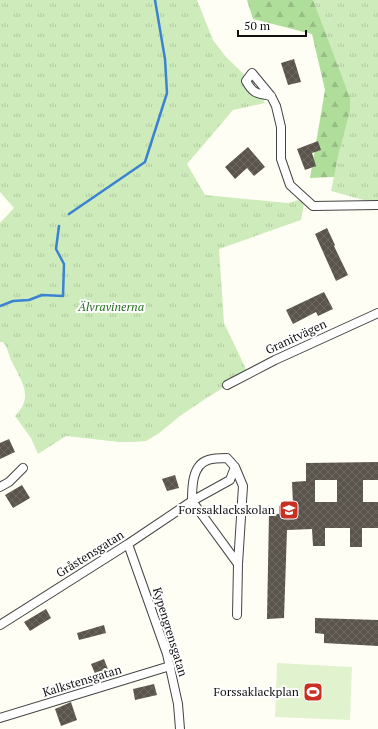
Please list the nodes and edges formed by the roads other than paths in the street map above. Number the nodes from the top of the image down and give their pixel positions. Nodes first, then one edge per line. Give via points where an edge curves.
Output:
1 (271, 96) junction
2 (378, 205) edge
3 (378, 313) edge
4 (227, 385) dead end
5 (235, 467) junction
6 (23, 468) dead end
7 (0, 488) edge
8 (192, 501) junction
9 (128, 544) junction
10 (238, 564) junction
11 (237, 615) dead end
12 (0, 625) edge
13 (170, 666) junction
14 (0, 718) edge
15 (180, 729) edge

1 - 1 street via 251,90 246,81 252,73
1 - 2 street via 281,127 281,159 290,185 313,206
3 - 4 street, Granitvägen
5 - 8 street, Gråstensgatan via 230,480
5 - 8 street via 227,458 207,460 196,469
5 - 10 street via 243,486
6 - 7 street
8 - 9 street, Gråstensgatan
8 - 10 street
9 - 12 street, Gråstensgatan
9 - 13 street, Kypengrensgatan
10 - 11 street
13 - 14 street, Kalkstensgatan
13 - 15 street, Kypengrensgatan

